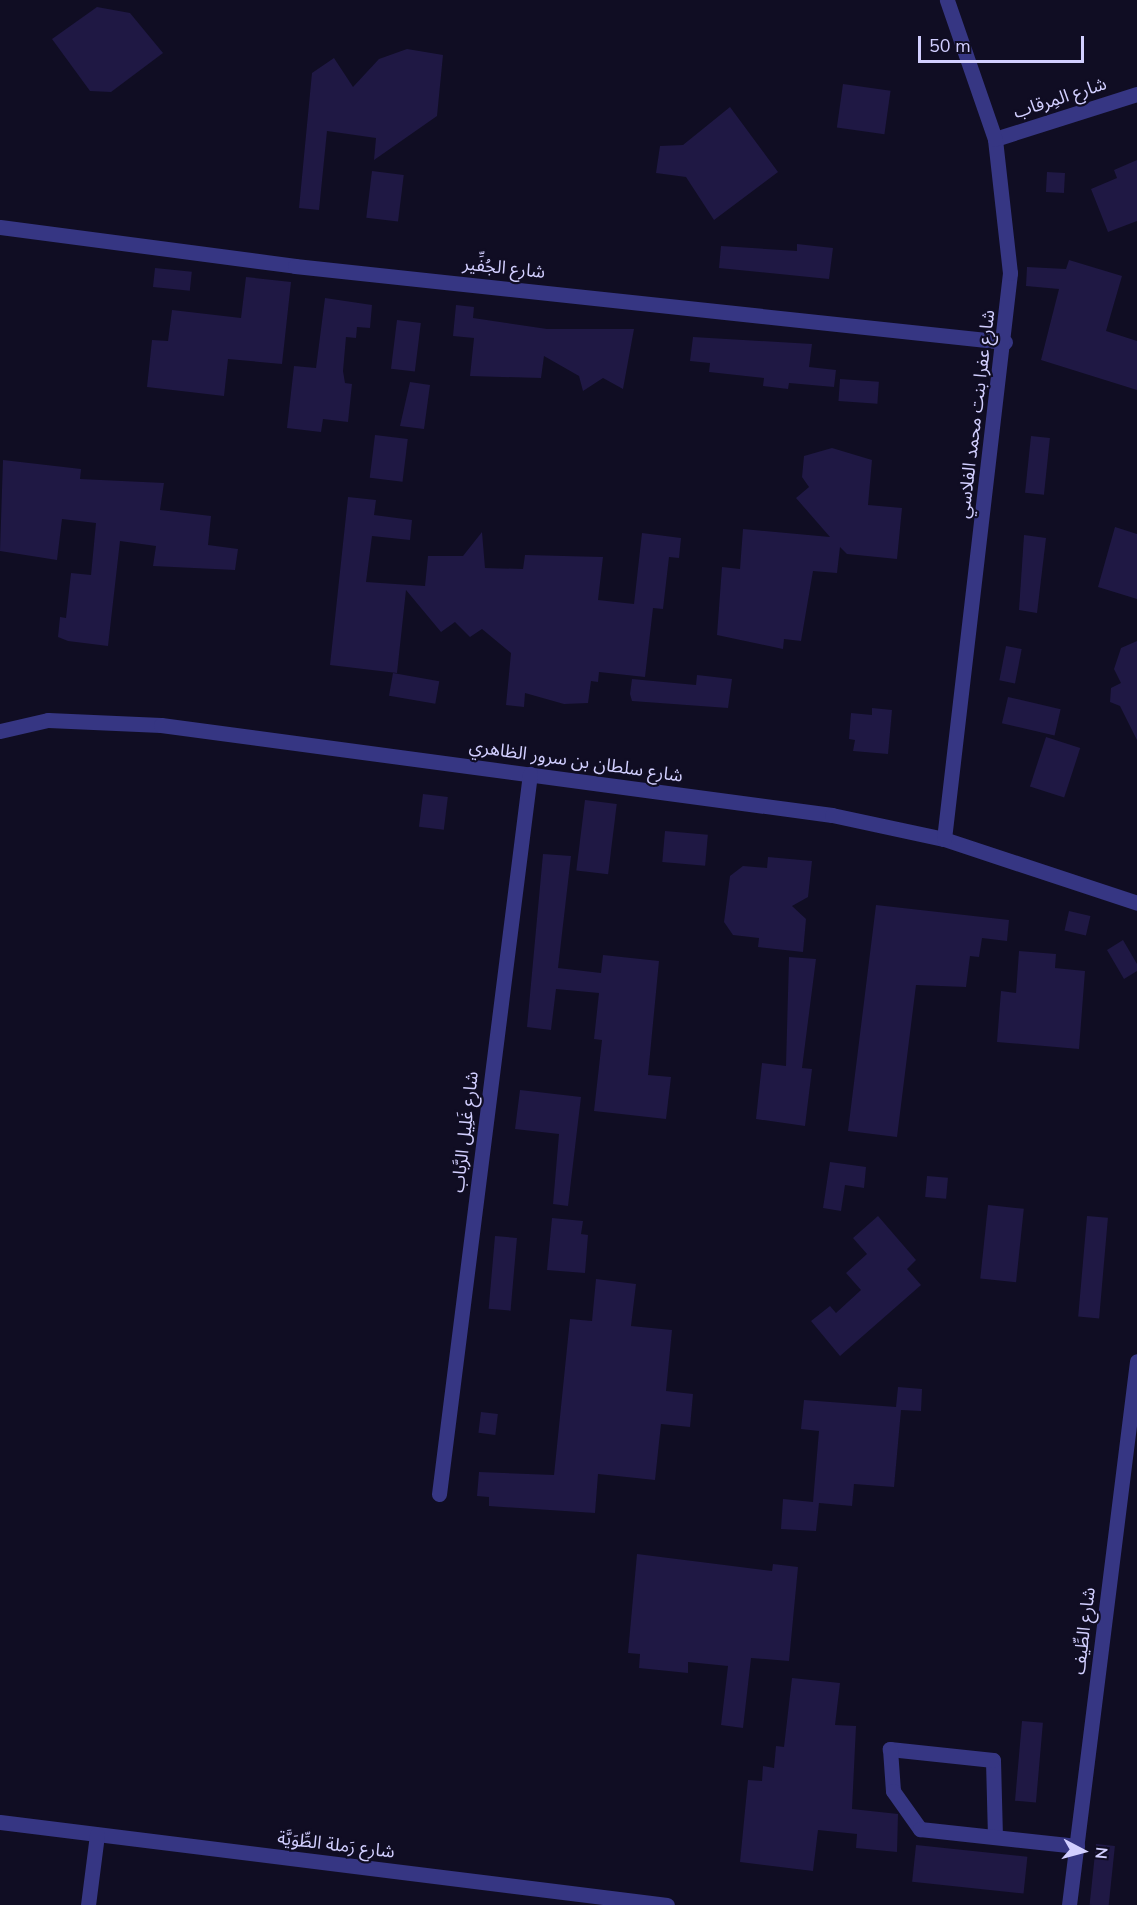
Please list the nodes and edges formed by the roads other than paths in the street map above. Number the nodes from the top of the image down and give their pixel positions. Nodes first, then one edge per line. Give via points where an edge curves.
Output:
1 (947, 0) edge
2 (1137, 94) edge
3 (995, 139) junction
4 (0, 227) edge
5 (1005, 342) junction
6 (0, 731) edge
7 (530, 774) junction
8 (944, 839) junction
9 (1137, 903) edge
10 (1137, 1361) edge
11 (439, 1494) dead end
12 (0, 1822) edge
13 (97, 1835) junction
14 (995, 1837) junction
15 (1077, 1846) junction
16 (88, 1905) edge
17 (667, 1905) edge
18 (1069, 1905) edge

1 - 3 street, شارع عفرا بنت محمد الفلاسي
2 - 3 street, شارع المِرقاب
3 - 5 street, شارع عفرا بنت محمد الفلاسي via 1010,273
4 - 5 street, شارع الجُفِّير via 295,266
5 - 8 street, شارع عفرا بنت محمد الفلاسي
6 - 7 street, شارع سلطان بن سرور الظاهري via 48,720 161,725
7 - 8 street, شارع سلطان بن سرور الظاهري via 832,815
7 - 11 street, شارع غَلِيل الرَّباب
8 - 9 street, شارع سلطان بن سرور الظاهري
10 - 15 street, شارع الطِّيف
12 - 13 street, شارع رَملة الطِّوَيَّة
13 - 16 street
13 - 17 street, شارع رَملة الطِّوَيَّة
14 - 14 street via 920,1829 894,1791 890,1749 993,1760
14 - 15 street
15 - 18 street, شارع الطِّيف

